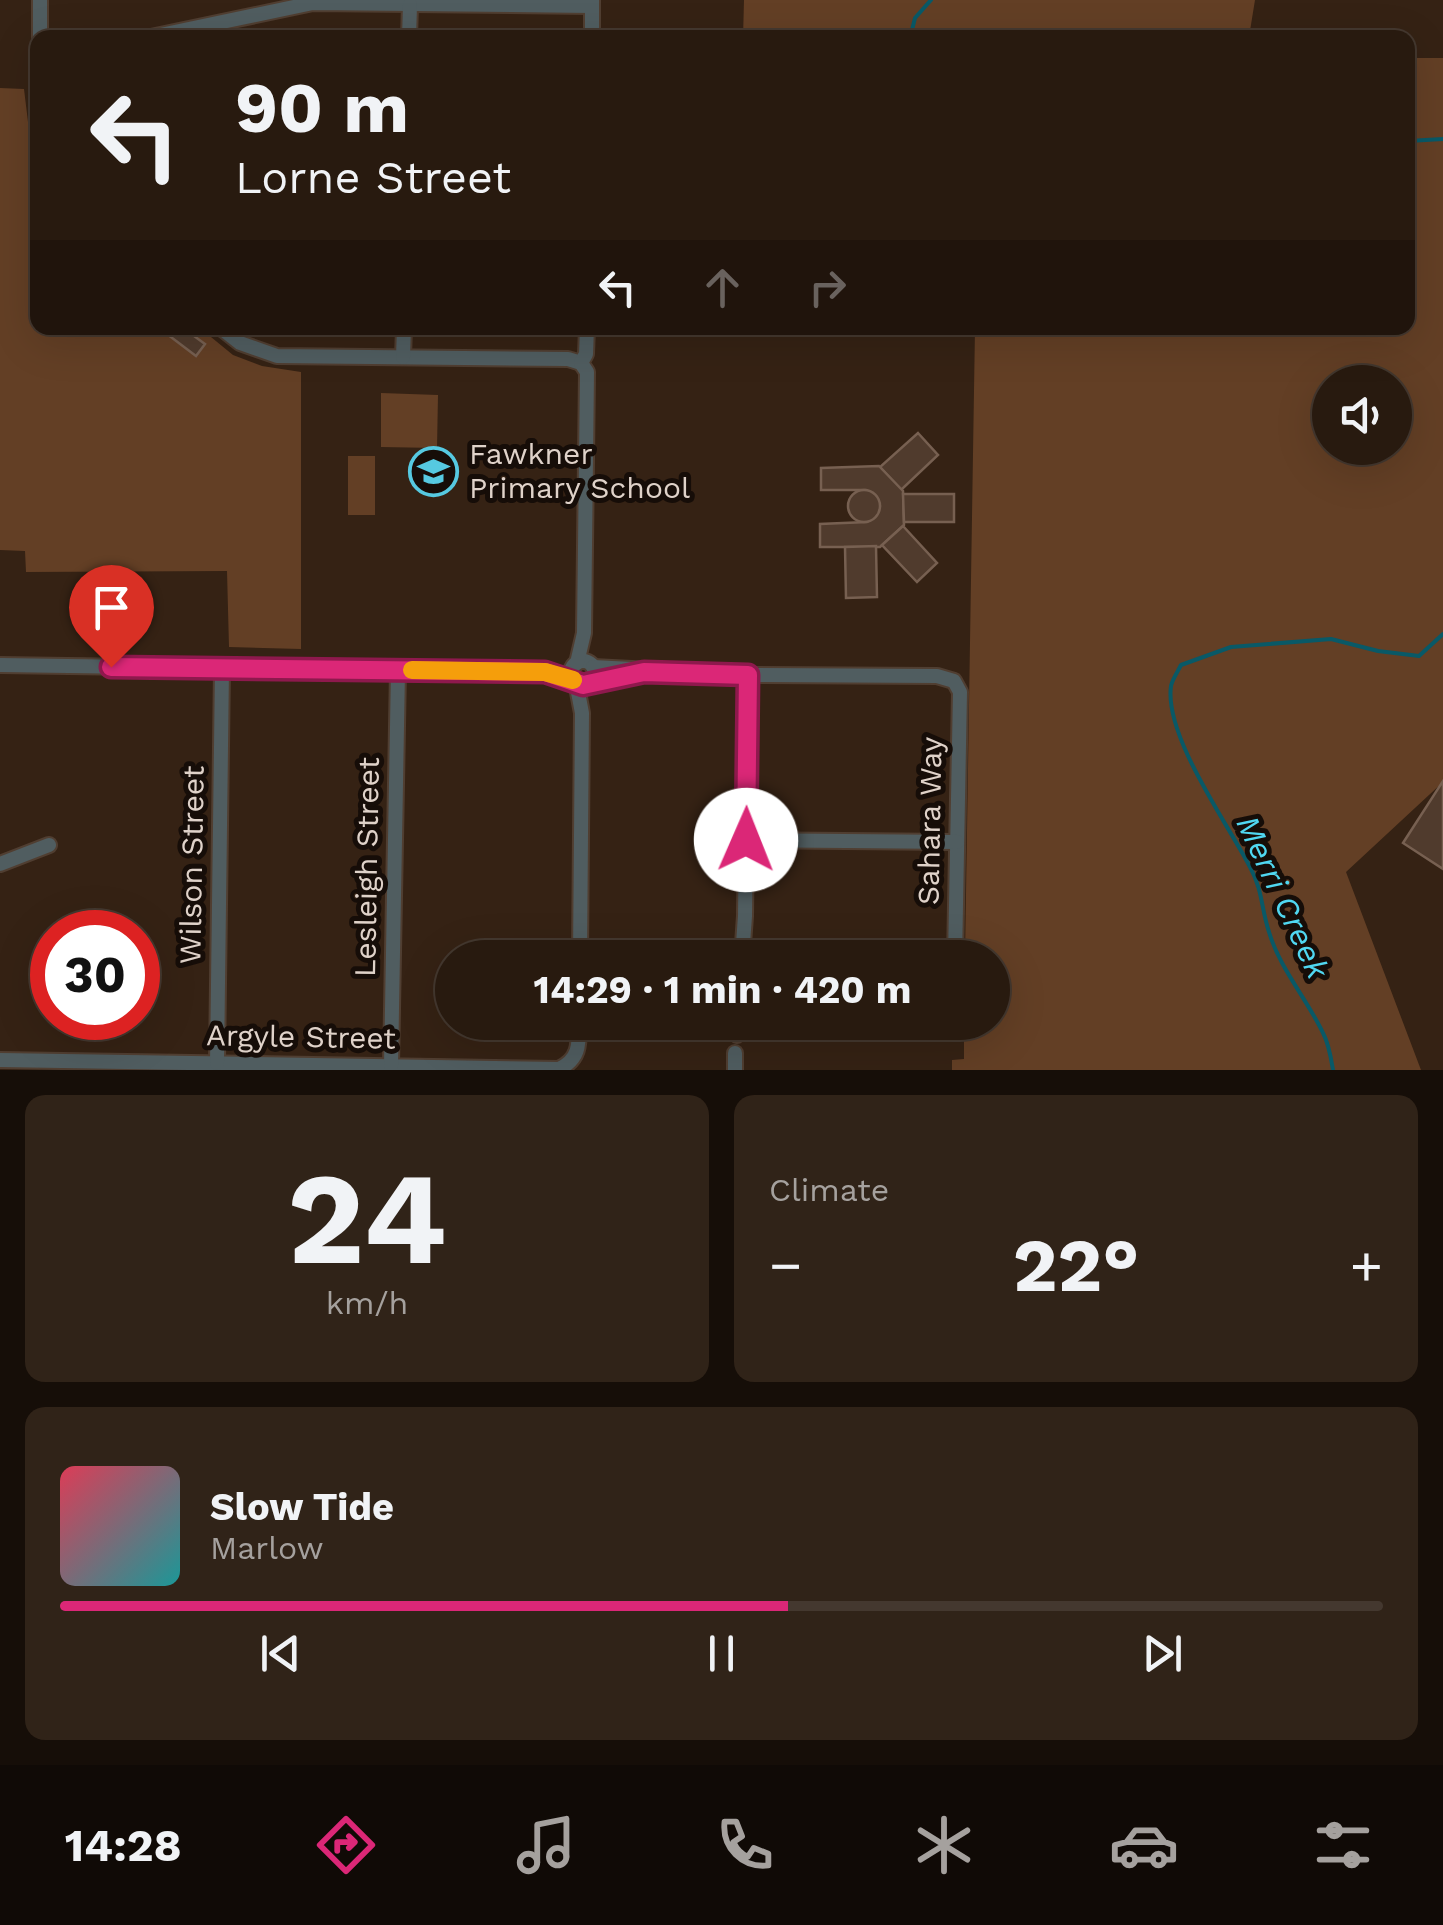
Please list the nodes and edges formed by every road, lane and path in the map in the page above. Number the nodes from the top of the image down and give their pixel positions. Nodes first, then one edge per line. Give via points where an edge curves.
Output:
1 (40, 0) edge
2 (592, 3) edge
3 (410, 5) junction
4 (40, 30) edge
5 (184, 30) edge
6 (409, 30) edge
7 (592, 30) edge
8 (229, 335) edge
9 (404, 335) edge
10 (587, 335) edge
11 (403, 358) junction
12 (581, 363) junction
13 (0, 665) edge
14 (222, 668) junction
15 (398, 670) junction
16 (583, 673) junction
17 (748, 675) junction
18 (746, 840) junction
19 (957, 842) junction
20 (48, 845) dead end
21 (0, 864) edge
22 (580, 940) edge
23 (743, 940) edge
24 (955, 940) edge
25 (577, 1040) edge
26 (735, 1053) dead end
27 (0, 1060) edge
28 (217, 1063) junction
29 (391, 1066) junction
30 (302, 1067) edge
31 (735, 1070) edge

1 - 4 street
2 - 3 street
2 - 7 street
3 - 5 street via 314,3
3 - 6 street
8 - 11 street via 277,356
9 - 11 street
10 - 12 street
11 - 12 street
12 - 16 street via 587,372
13 - 14 street
14 - 15 street
14 - 28 street, Wilson Street
15 - 16 street
15 - 29 street, Lesleigh Street
16 - 17 street
16 - 22 street
17 - 18 street
17 - 19 street, Sahara Way via 937,676 959,686
18 - 19 street
18 - 23 street
19 - 24 street, Sahara Way
20 - 21 street
25 - 29 street, Argyle Street via 574,1059 559,1068
26 - 31 street
27 - 28 street, Argyle Street
28 - 30 street, Argyle Street
29 - 30 street, Argyle Street

